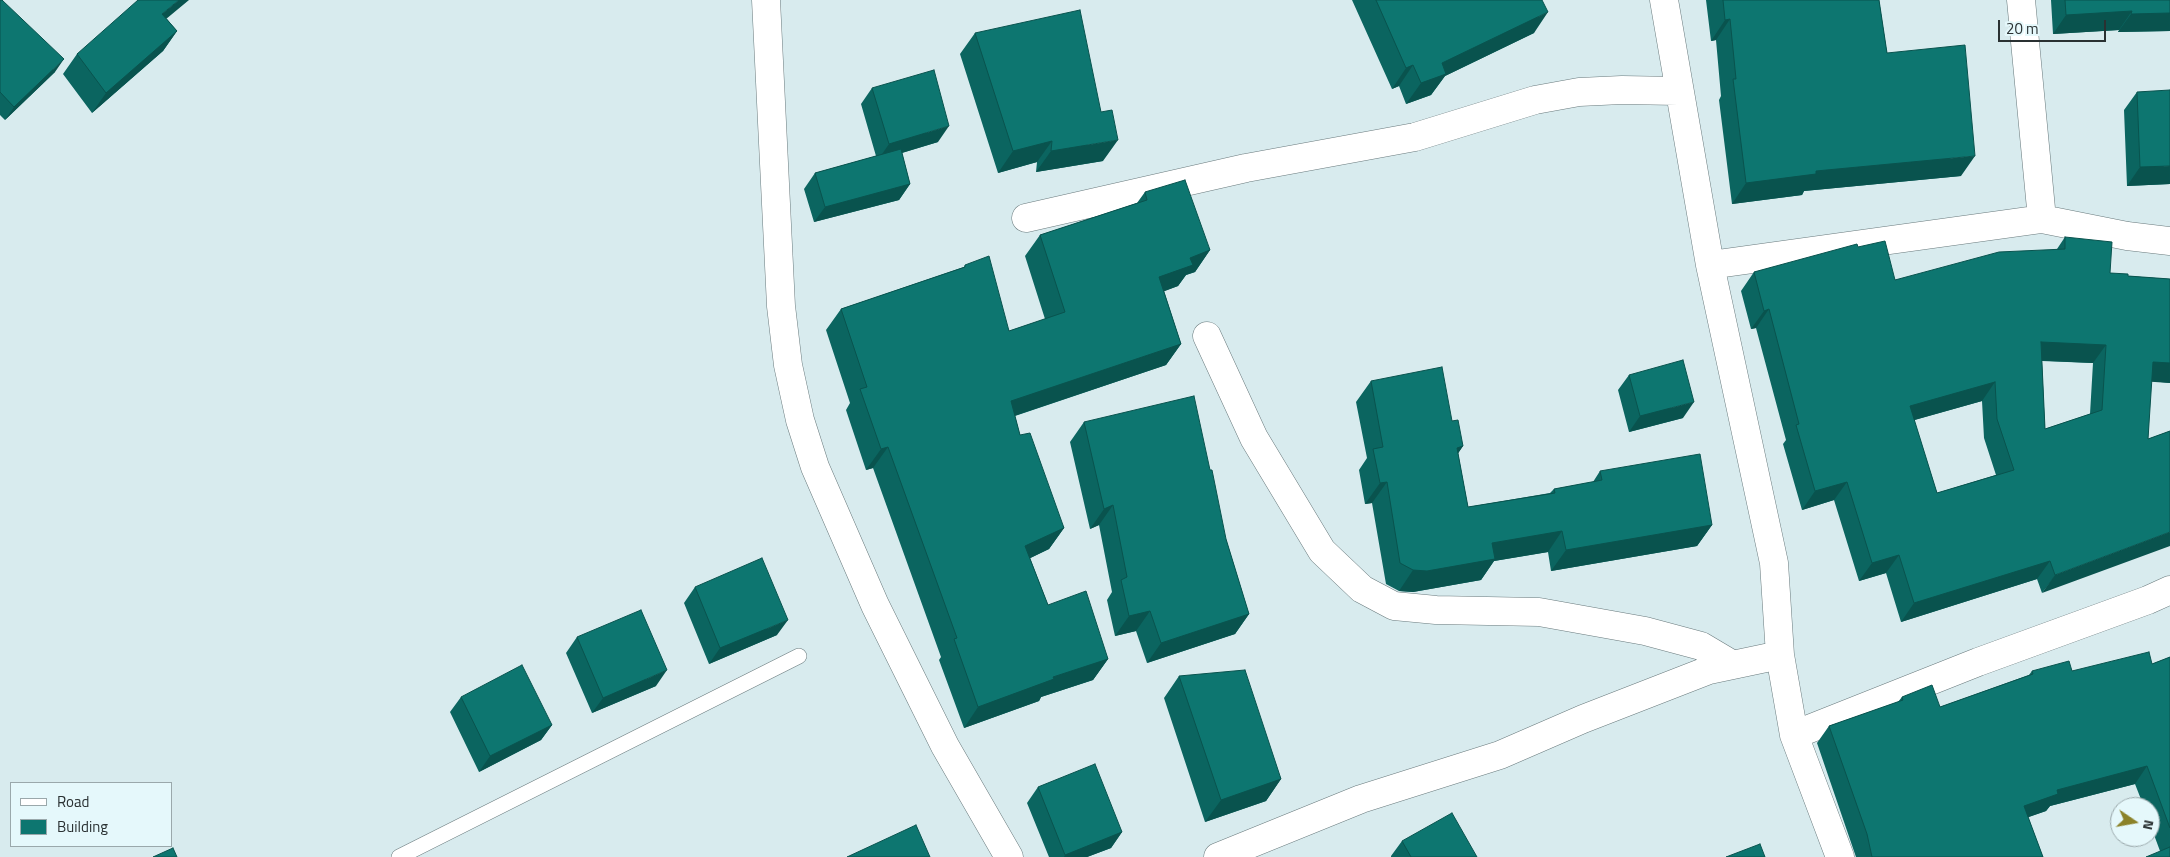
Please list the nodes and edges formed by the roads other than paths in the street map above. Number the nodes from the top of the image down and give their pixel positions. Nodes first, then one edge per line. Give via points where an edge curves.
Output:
1 (766, 0) edge
2 (1664, 0) edge
3 (2021, 0) edge
4 (1678, 91) junction
5 (1026, 218) dead end
6 (2042, 219) junction
7 (2170, 241) edge
8 (1710, 265) junction
9 (1207, 336) dead end
10 (2170, 590) edge
11 (1780, 655) junction
12 (799, 656) dead end
13 (1733, 665) junction
14 (1794, 734) junction
15 (398, 857) edge
16 (1009, 857) edge
17 (1218, 857) edge
18 (1840, 857) edge

1 - 16 street via 781,306 788,365 800,420 815,467 876,605 944,746
2 - 4 street
3 - 6 street
4 - 5 street via 1578,92 1535,100 1415,137 1255,167
4 - 8 street
6 - 7 street
6 - 8 street
8 - 11 street via 1774,563
9 - 13 street via 1254,438 1322,550 1362,589 1394,606 1539,612 1645,631 1701,646
10 - 14 street
11 - 13 street
11 - 14 street
12 - 15 lane
13 - 17 street via 1709,670 1500,755 1361,799
14 - 18 street

